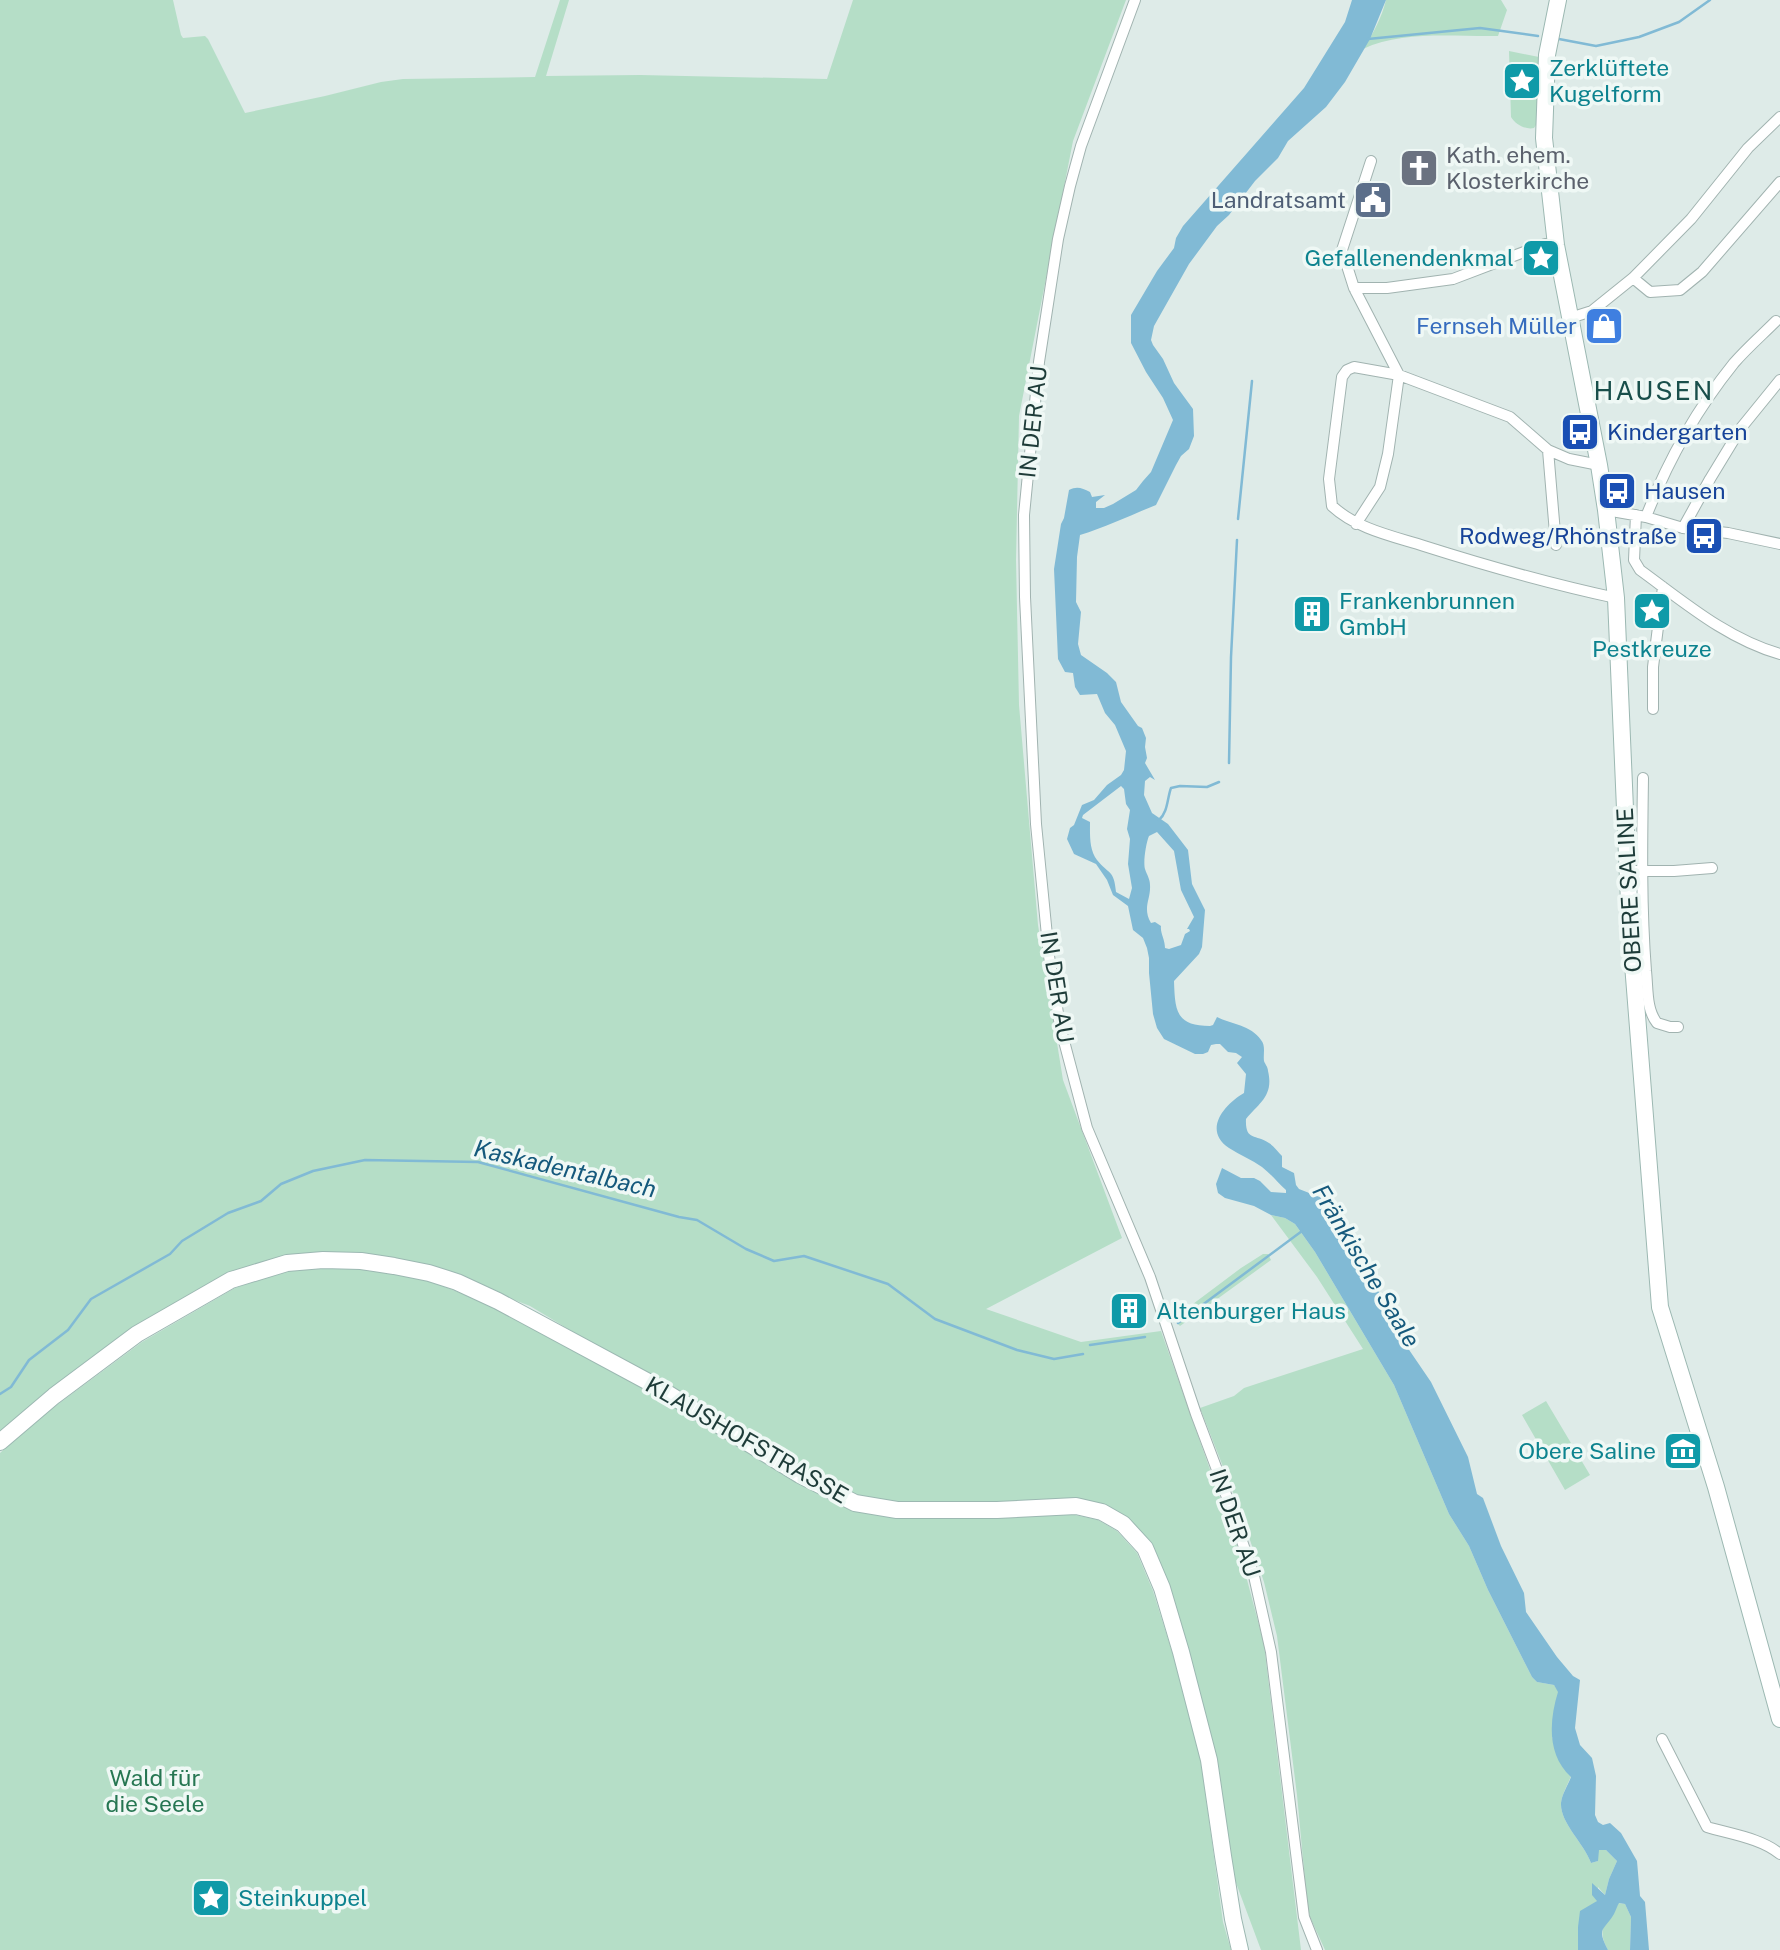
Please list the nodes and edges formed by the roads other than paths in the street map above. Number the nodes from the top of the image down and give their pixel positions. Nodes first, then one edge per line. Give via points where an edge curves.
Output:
1 (1135, 0) edge
2 (1559, 0) edge
3 (1780, 117) edge
4 (1371, 161) dead end
5 (1780, 182) edge
6 (1556, 245) junction
7 (1633, 278) junction
8 (1354, 288) junction
9 (1570, 318) junction
10 (1776, 321) dead end
11 (1399, 375) junction
12 (1780, 380) edge
13 (1548, 450) junction
14 (1599, 465) junction
15 (1606, 510) junction
16 (1641, 516) junction
17 (1356, 524) junction
18 (1683, 528) junction
19 (1780, 544) edge
20 (1556, 545) dead end
21 (1663, 587) junction
22 (1616, 598) junction
23 (1780, 654) edge
24 (1653, 709) dead end
25 (1643, 778) dead end
26 (1712, 868) dead end
27 (1634, 871) junction
28 (1678, 1027) dead end
29 (0, 1442) edge
30 (1780, 1718) edge
31 (1662, 1739) dead end
32 (1780, 1854) edge
33 (1240, 1950) edge
34 (1317, 1950) edge

1 - 34 street, IN DER AU via 1070,186 1051,280 1030,443 1024,516 1025,597 1046,929 1060,1026 1087,1128 1150,1277 1254,1576 1272,1652 1304,1917
2 - 6 main road, OBERE SALINE via 1547,55 1545,138
3 - 7 street
4 - 8 street via 1342,250
5 - 7 street via 1702,272 1679,290 1650,292
6 - 8 street via 1545,244 1453,279
6 - 9 main road, OBERE SALINE
7 - 9 street via 1592,311
8 - 11 street
9 - 14 main road, OBERE SALINE
10 - 16 street via 1735,362 1705,402
11 - 13 street via 1510,417
11 - 17 street via 1380,487
11 - 17 street via 1354,367 1342,377 1329,479 1332,506
12 - 18 street via 1741,428
13 - 14 street
13 - 20 street
14 - 15 main road, OBERE SALINE
15 - 16 street
15 - 22 main road, OBERE SALINE
16 - 18 street
16 - 21 street via 1634,561
17 - 22 street via 1557,585
18 - 19 street
21 - 23 street via 1726,632
21 - 24 street
22 - 27 main road, OBERE SALINE
25 - 27 street, OBERE SALINE
26 - 27 street
27 - 28 street, OBERE SALINE via 1650,1011 1657,1023
27 - 30 main road, OBERE SALINE via 1630,926 1660,1307
29 - 33 main road, KLAUSHOFSTRASSE via 137,1334 231,1280 287,1263 361,1261 429,1273 498,1301 654,1385 800,1475 855,1503 897,1510 1076,1506 1102,1512 1122,1524 1145,1548 1162,1588 1209,1760
31 - 32 street via 1707,1827 1760,1842

